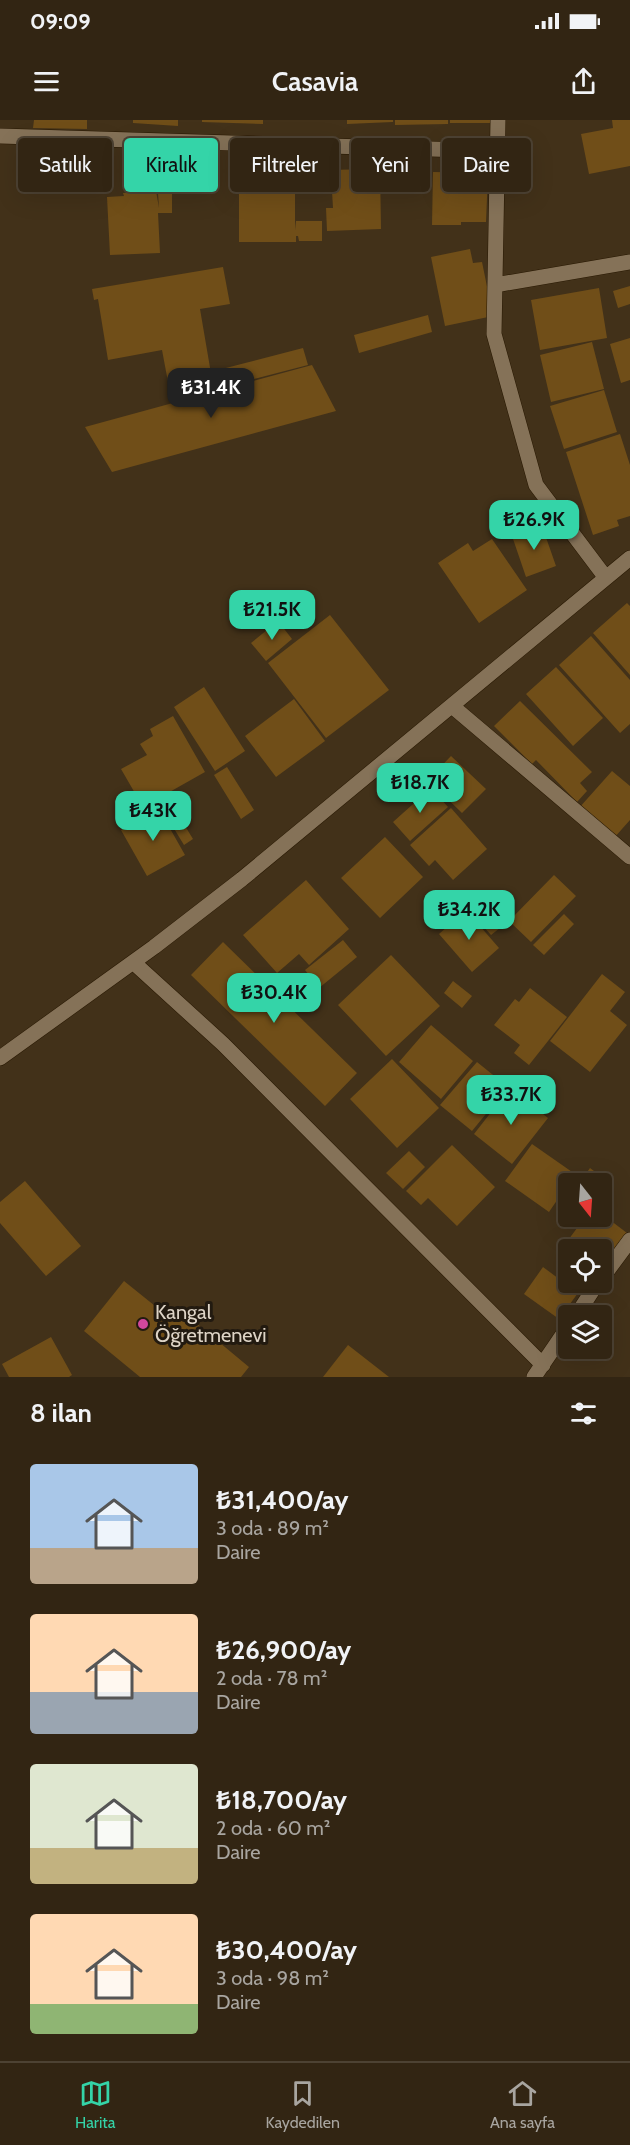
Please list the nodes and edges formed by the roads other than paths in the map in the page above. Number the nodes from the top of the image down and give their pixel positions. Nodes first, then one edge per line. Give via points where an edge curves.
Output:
1 (498, 120) edge
2 (0, 136) edge
3 (498, 138) edge
4 (442, 149) edge
5 (497, 192) edge
6 (630, 262) edge
7 (495, 285) junction
8 (630, 558) edge
9 (606, 578) junction
10 (452, 706) junction
11 (630, 858) edge
12 (133, 962) junction
13 (0, 1058) edge
14 (630, 1240) edge
15 (612, 1264) edge
16 (558, 1342) edge
17 (538, 1371) edge

1 - 3 street
2 - 4 street
5 - 7 street
6 - 7 street
7 - 9 street via 494,334 536,485
8 - 9 street
9 - 10 street
10 - 11 street
10 - 12 street via 242,879
12 - 13 street
12 - 17 street via 223,1044
14 - 15 street
16 - 17 street

